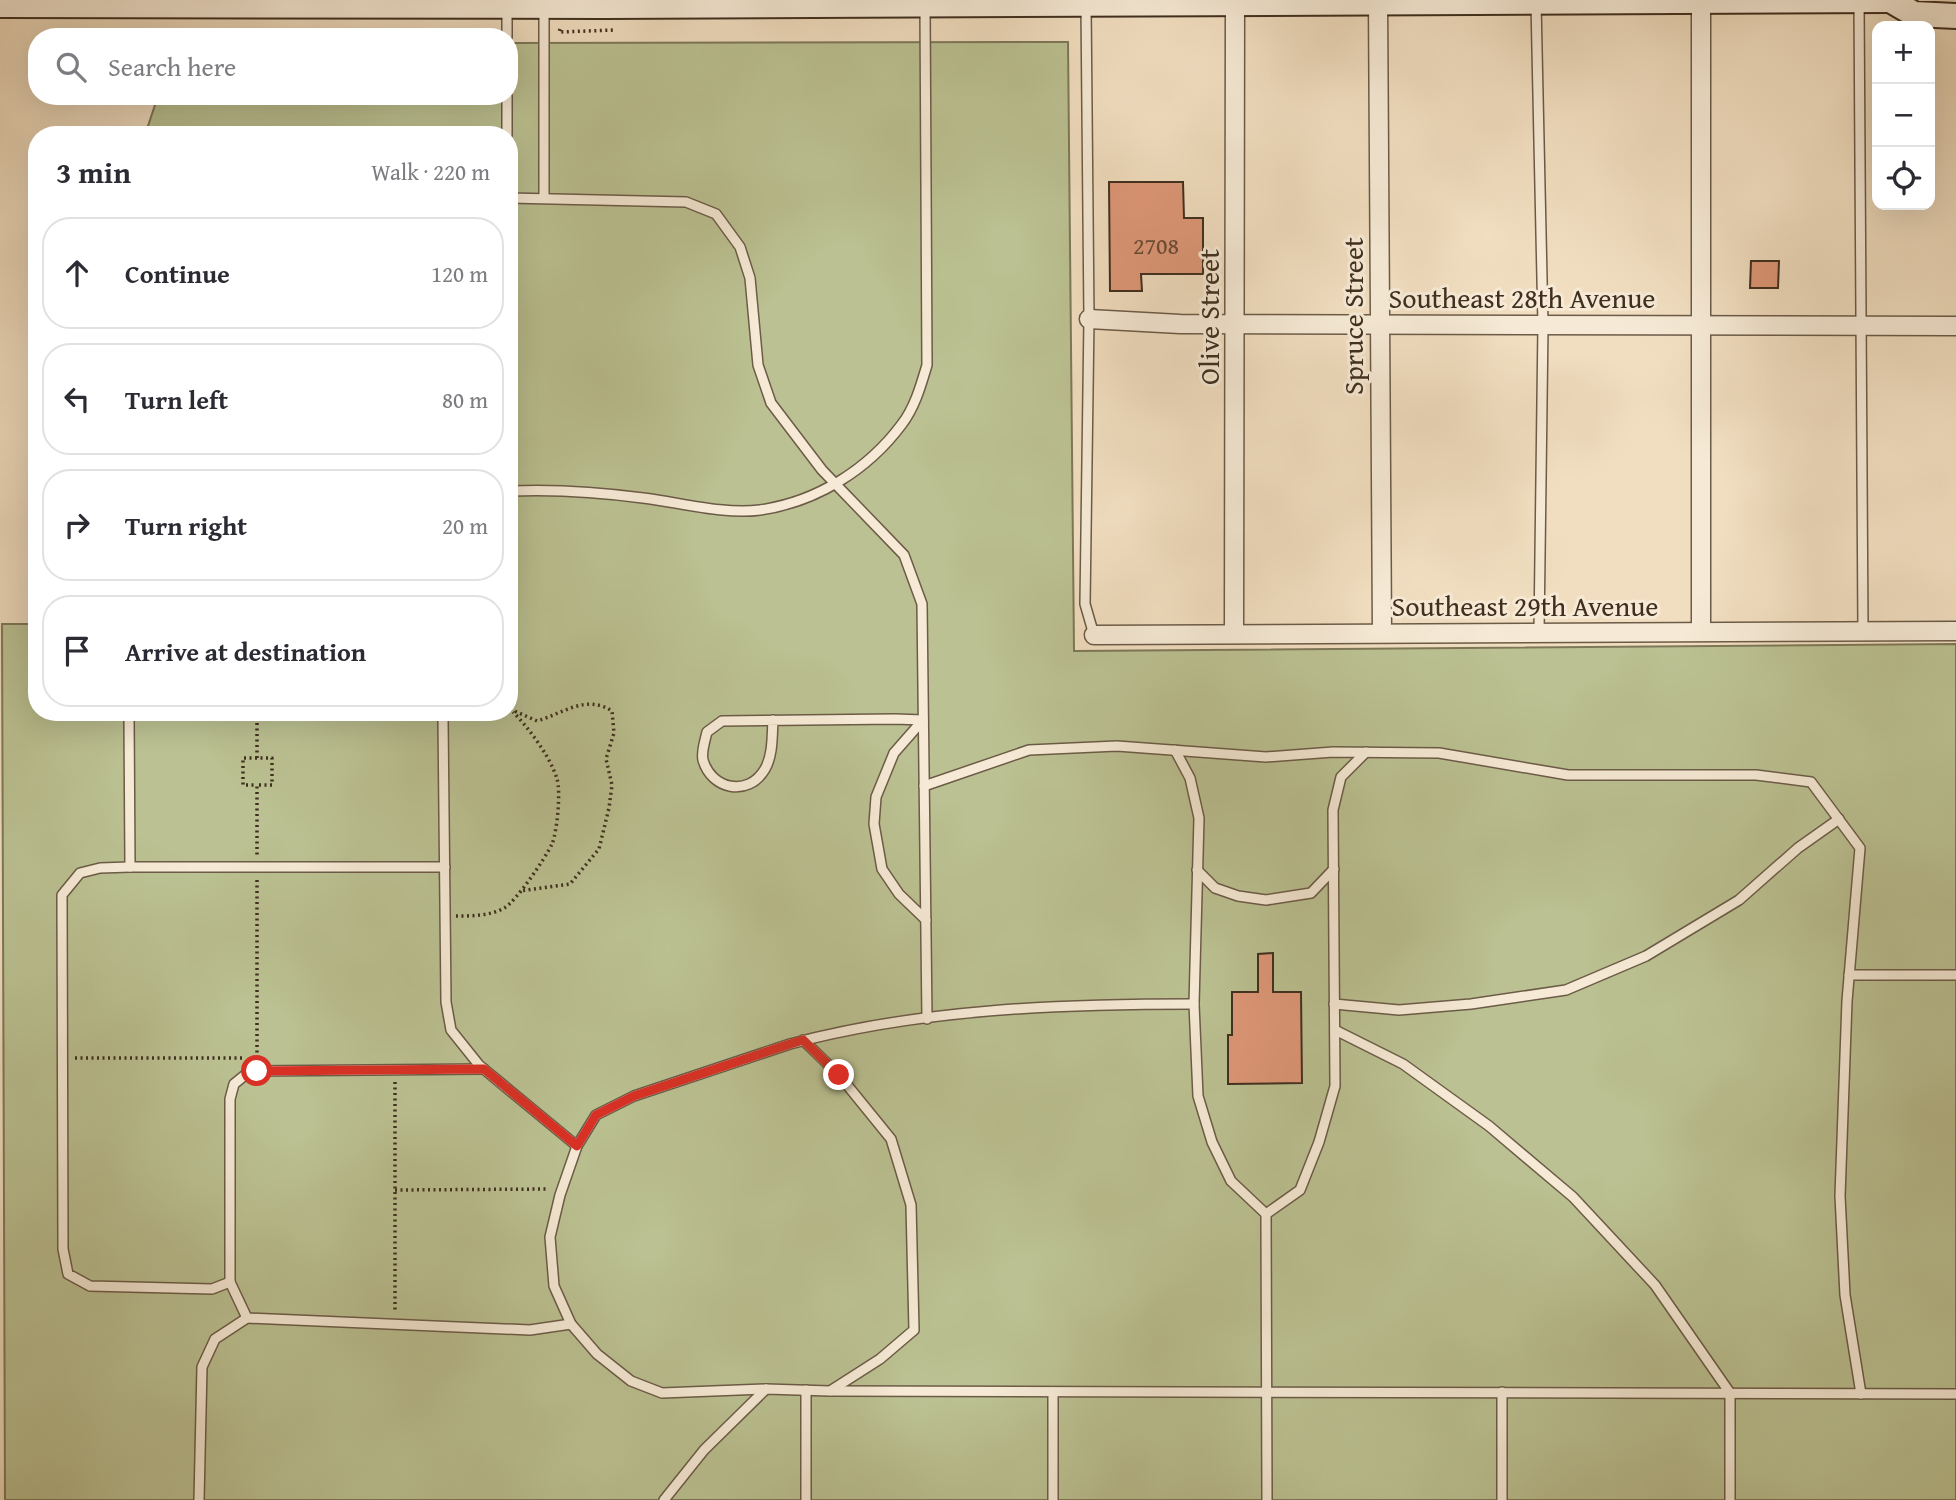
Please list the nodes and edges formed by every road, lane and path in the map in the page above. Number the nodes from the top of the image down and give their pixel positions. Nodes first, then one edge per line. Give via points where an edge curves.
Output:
1 (1859, 0) edge
2 (1891, 0) edge
3 (1235, 1) edge
4 (1378, 1) edge
5 (1536, 1) edge
6 (1701, 1) edge
7 (764, 2) edge
8 (925, 2) edge
9 (1086, 2) edge
10 (605, 3) edge
11 (0, 5) edge
12 (507, 6) junction
13 (544, 6) junction
14 (1956, 16) edge
15 (507, 28) edge
16 (628, 29) dead end
17 (559, 32) dead end
18 (507, 105) edge
19 (507, 126) edge
20 (518, 198) edge
21 (544, 198) junction
22 (1089, 319) junction
23 (1235, 324) junction
24 (1701, 324) junction
25 (1379, 325) junction
26 (1543, 325) junction
27 (1862, 325) junction
28 (1956, 326) edge
29 (835, 483) junction
30 (518, 491) edge
31 (1701, 631) junction
32 (1863, 631) junction
33 (1956, 631) edge
34 (1539, 632) junction
35 (1381, 633) junction
36 (1234, 634) junction
37 (1094, 635) joint
38 (518, 713) edge
39 (518, 717) edge
40 (773, 720) junction
41 (923, 720) junction
42 (130, 721) edge
43 (443, 721) edge
44 (1175, 750) junction
45 (1366, 752) junction
46 (257, 758) dead end
47 (257, 785) dead end
48 (924, 786) junction
49 (1839, 819) junction
50 (130, 867) junction
51 (445, 867) junction
52 (1334, 869) junction
53 (1198, 870) junction
54 (520, 891) junction
55 (445, 915) junction
56 (926, 920) junction
57 (1849, 975) junction
58 (1956, 975) edge
59 (1194, 1004) junction
60 (1334, 1004) junction
61 (927, 1019) junction
62 (1335, 1030) junction
63 (803, 1040) junction
64 (62, 1058) junction
65 (257, 1058) dead end
66 (484, 1069) junction
67 (395, 1070) junction
68 (577, 1146) junction
69 (562, 1189) junction
70 (395, 1190) junction
71 (1266, 1214) junction
72 (229, 1282) junction
73 (247, 1318) junction
74 (395, 1324) junction
75 (571, 1324) junction
76 (766, 1389) junction
77 (806, 1390) junction
78 (830, 1391) junction
79 (1053, 1392) junction
80 (1267, 1392) junction
81 (1502, 1392) junction
82 (1730, 1393) junction
83 (1861, 1394) junction
84 (1956, 1394) edge
85 (199, 1500) edge
86 (664, 1500) edge
87 (806, 1500) edge
88 (1053, 1500) edge
89 (1267, 1500) edge
90 (1502, 1500) edge
91 (1730, 1500) edge

1 - 2 main road
1 - 6 main road
1 - 27 lane
2 - 14 main road via 1914,14
3 - 4 main road
3 - 9 main road
3 - 23 street, Olive Street
4 - 5 main road
4 - 25 street, Spruce Street
5 - 6 main road
5 - 26 lane
6 - 24 street
7 - 8 main road
7 - 10 main road
8 - 9 main road
8 - 29 lane via 927,365 902,424 859,470
9 - 22 lane
10 - 13 main road
11 - 12 main road
12 - 13 main road
12 - 15 lane
13 - 21 lane
16 - 17 path
18 - 19 lane
20 - 21 lane
21 - 29 lane via 686,201 716,214 740,247 747,267 758,365 771,403
22 - 23 street, Southeast 28th Avenue
22 - 37 lane via 1085,604
23 - 25 street, Southeast 28th Avenue
23 - 36 street, Olive Street
24 - 26 street, Southeast 28th Avenue
24 - 27 street, Southeast 28th Avenue
24 - 31 street
25 - 26 street, Southeast 28th Avenue
25 - 35 street, Spruce Street
26 - 34 lane
27 - 28 street, Southeast 28th Avenue
27 - 32 lane
29 - 30 lane via 816,496 758,510 701,508 569,491
29 - 41 lane via 904,555 913,579 922,604
31 - 32 street, Southeast 29th Avenue
31 - 34 street, Southeast 29th Avenue
32 - 33 street, Southeast 29th Avenue
34 - 35 street, Southeast 29th Avenue
35 - 36 street, Southeast 29th Avenue
36 - 37 street, Southeast 29th Avenue
38 - 54 path via 537,721 582,703 600,703 612,711 614,733 606,759 612,785 599,849 570,884
39 - 54 path via 530,729 558,780 553,842
40 - 40 lane via 722,721 706,732 702,757 710,777 730,788 749,785 764,771 771,755
40 - 41 lane
41 - 48 lane
41 - 56 lane via 894,752 876,797 874,824 882,869
42 - 50 lane
43 - 51 lane
44 - 45 lane via 1266,757
44 - 48 lane via 1117,746 1029,750
44 - 53 lane via 1191,778 1199,818
45 - 49 lane via 1439,753 1568,775 1756,775 1811,782
45 - 52 lane via 1341,777 1333,810
46 - 47 path via 243,758 243,785
48 - 56 lane
49 - 57 lane via 1860,848
49 - 60 lane via 1739,900 1646,956 1566,990 1399,1010
50 - 51 lane
50 - 64 lane via 80,873 62,895
51 - 55 lane
52 - 53 lane via 1311,893 1266,900 1215,888
52 - 60 lane
53 - 59 lane
54 - 55 path via 505,908 477,916
55 - 66 lane via 446,1002 451,1030
56 - 61 lane
57 - 58 lane
57 - 83 lane via 1840,1196 1845,1295
59 - 61 lane via 1081,1004
59 - 71 lane via 1198,1096 1212,1142 1231,1181
60 - 62 lane
61 - 63 lane
62 - 71 lane via 1335,1086 1319,1142 1300,1189
62 - 82 lane via 1403,1064 1489,1126 1573,1197 1655,1285
63 - 68 lane via 634,1096 596,1115
63 - 78 lane via 839,1075 891,1139 911,1205 914,1330
64 - 65 path
64 - 72 lane via 63,1249 68,1274 90,1286 212,1289
66 - 67 lane
66 - 68 lane
67 - 70 path
67 - 72 lane via 250,1071 234,1084 230,1099
68 - 69 lane
69 - 70 path
69 - 75 lane via 550,1237 554,1286
70 - 74 path
71 - 80 lane
72 - 73 lane
73 - 74 lane
73 - 85 lane via 215,1339 202,1367
74 - 75 lane via 530,1330
75 - 76 lane via 597,1354 631,1381 662,1392
76 - 77 lane
76 - 86 lane via 704,1450
77 - 78 lane
77 - 87 lane
78 - 79 lane
79 - 80 lane
79 - 88 lane
80 - 81 lane
80 - 89 lane
81 - 82 lane
81 - 90 lane
82 - 83 lane
82 - 91 lane
83 - 84 lane

